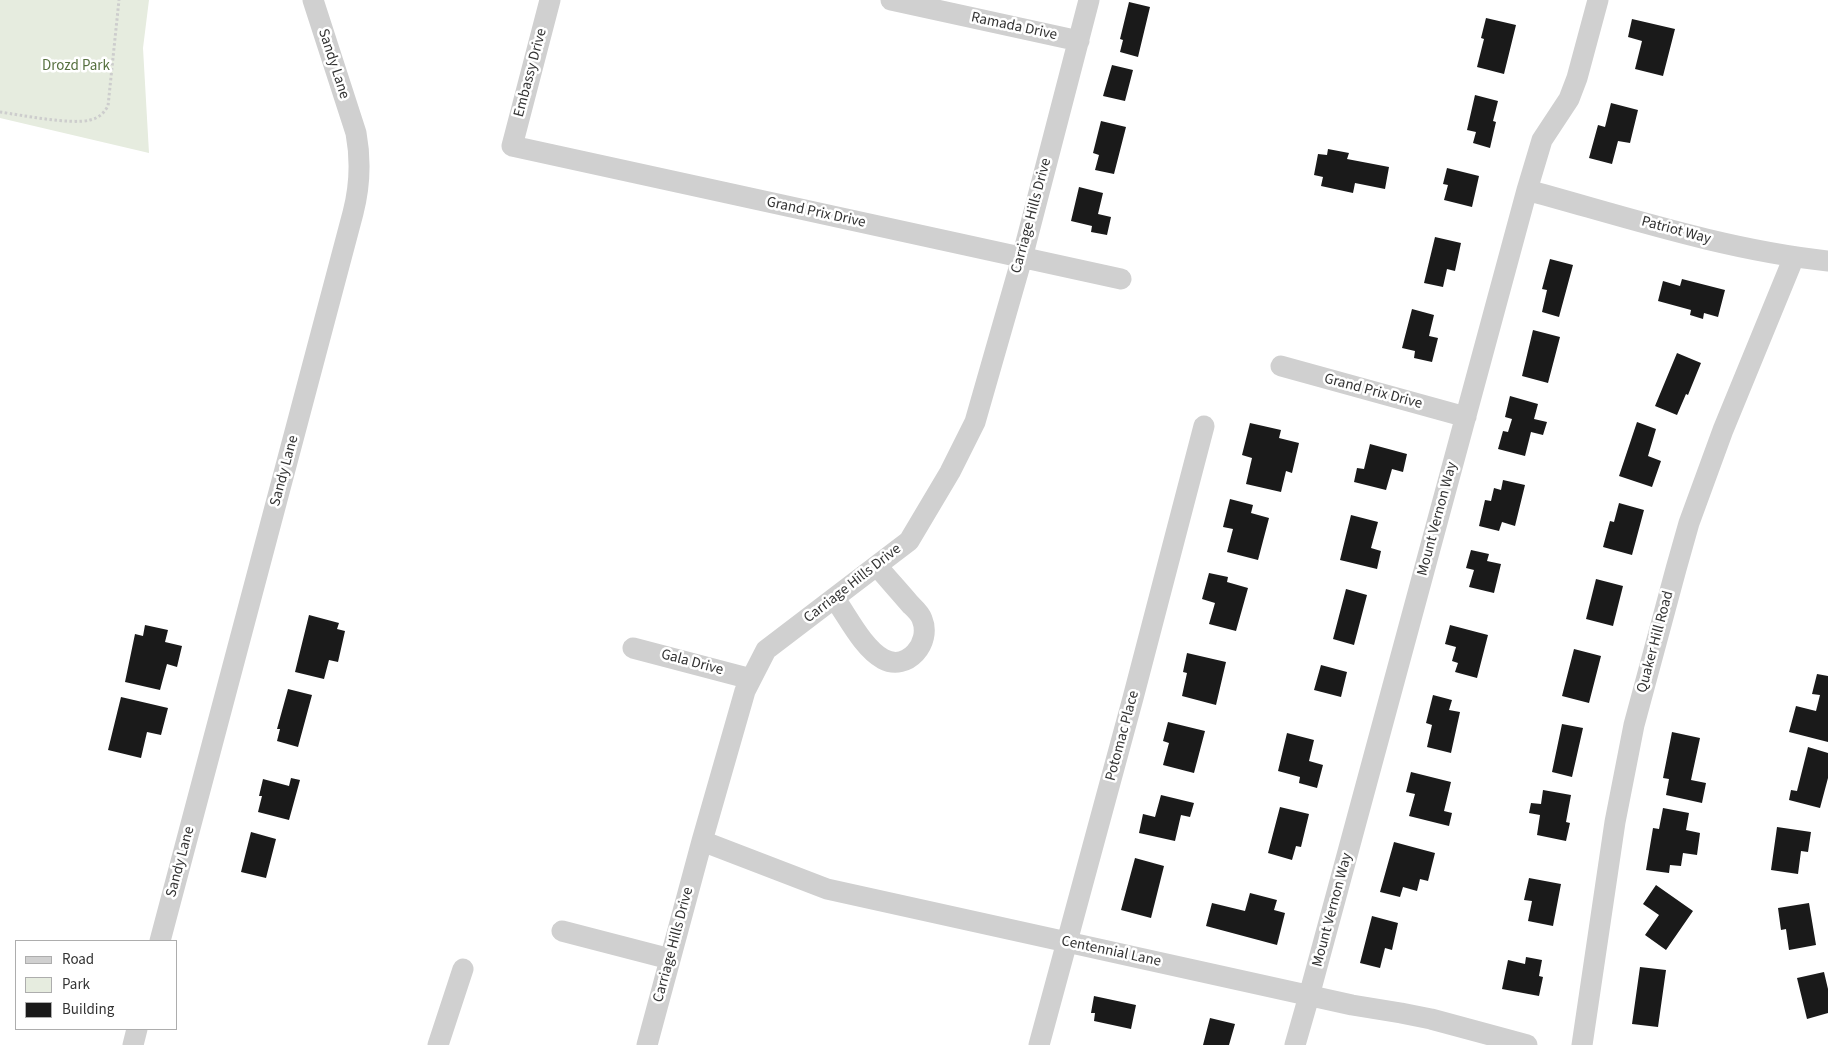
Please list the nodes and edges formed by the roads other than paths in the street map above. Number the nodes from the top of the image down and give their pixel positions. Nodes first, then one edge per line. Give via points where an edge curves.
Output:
1 (314, 0) edge
2 (550, 0) edge
3 (891, 0) edge
4 (1089, 0) edge
5 (1598, 0) edge
6 (1079, 41) junction
7 (512, 146) joint
8 (1527, 190) junction
9 (1794, 257) junction
10 (1022, 258) junction
11 (1828, 261) edge
12 (1121, 279) dead end
13 (1282, 366) dead end
14 (1466, 417) junction
15 (1204, 426) dead end
16 (877, 566) junction
17 (835, 599) junction
18 (633, 648) dead end
19 (751, 679) junction
20 (702, 841) junction
21 (562, 931) dead end
22 (160, 940) edge
23 (1067, 943) junction
24 (670, 959) junction
25 (463, 969) dead end
26 (1309, 996) junction
27 (137, 1030) edge
28 (133, 1045) edge
29 (438, 1045) edge
30 (647, 1045) edge
31 (1040, 1045) edge
32 (1295, 1045) edge
33 (1526, 1045) edge
34 (1582, 1045) edge

1 - 22 street, Sandy Lane via 356,133 359,187
2 - 7 street, Embassy Drive
3 - 6 street, Ramada Drive
4 - 6 street, Carriage Hills Drive
5 - 8 street, Mount Vernon Way via 1578,78 1542,140
6 - 10 street, Carriage Hills Drive
7 - 10 street, Grand Prix Drive
8 - 9 street, Patriot Way via 1721,243
8 - 14 street, Mount Vernon Way
9 - 11 street, Patriot Way
9 - 34 street, Quaker Hill Road via 1723,430 1673,578 1632,734 1615,822
10 - 12 street, Grand Prix Drive
10 - 16 street, Carriage Hills Drive via 975,422 909,541
13 - 14 street, Grand Prix Drive
14 - 26 street, Mount Vernon Way
15 - 23 street, Potomac Place
16 - 17 street, Carriage Hills Drive
16 - 17 street via 922,618 923,641 920,649 910,657 896,663 883,659 868,647
17 - 19 street, Carriage Hills Drive via 766,650
18 - 19 street, Gala Drive
19 - 20 street, Carriage Hills Drive
20 - 23 street, Centennial Lane via 827,889
20 - 24 street, Carriage Hills Drive
21 - 24 street
23 - 26 street, Centennial Lane
23 - 31 street, Potomac Place
24 - 30 street, Carriage Hills Drive
25 - 29 street
26 - 32 street, Mount Vernon Way
26 - 33 street, Centennial Lane via 1409,1014
27 - 28 street

